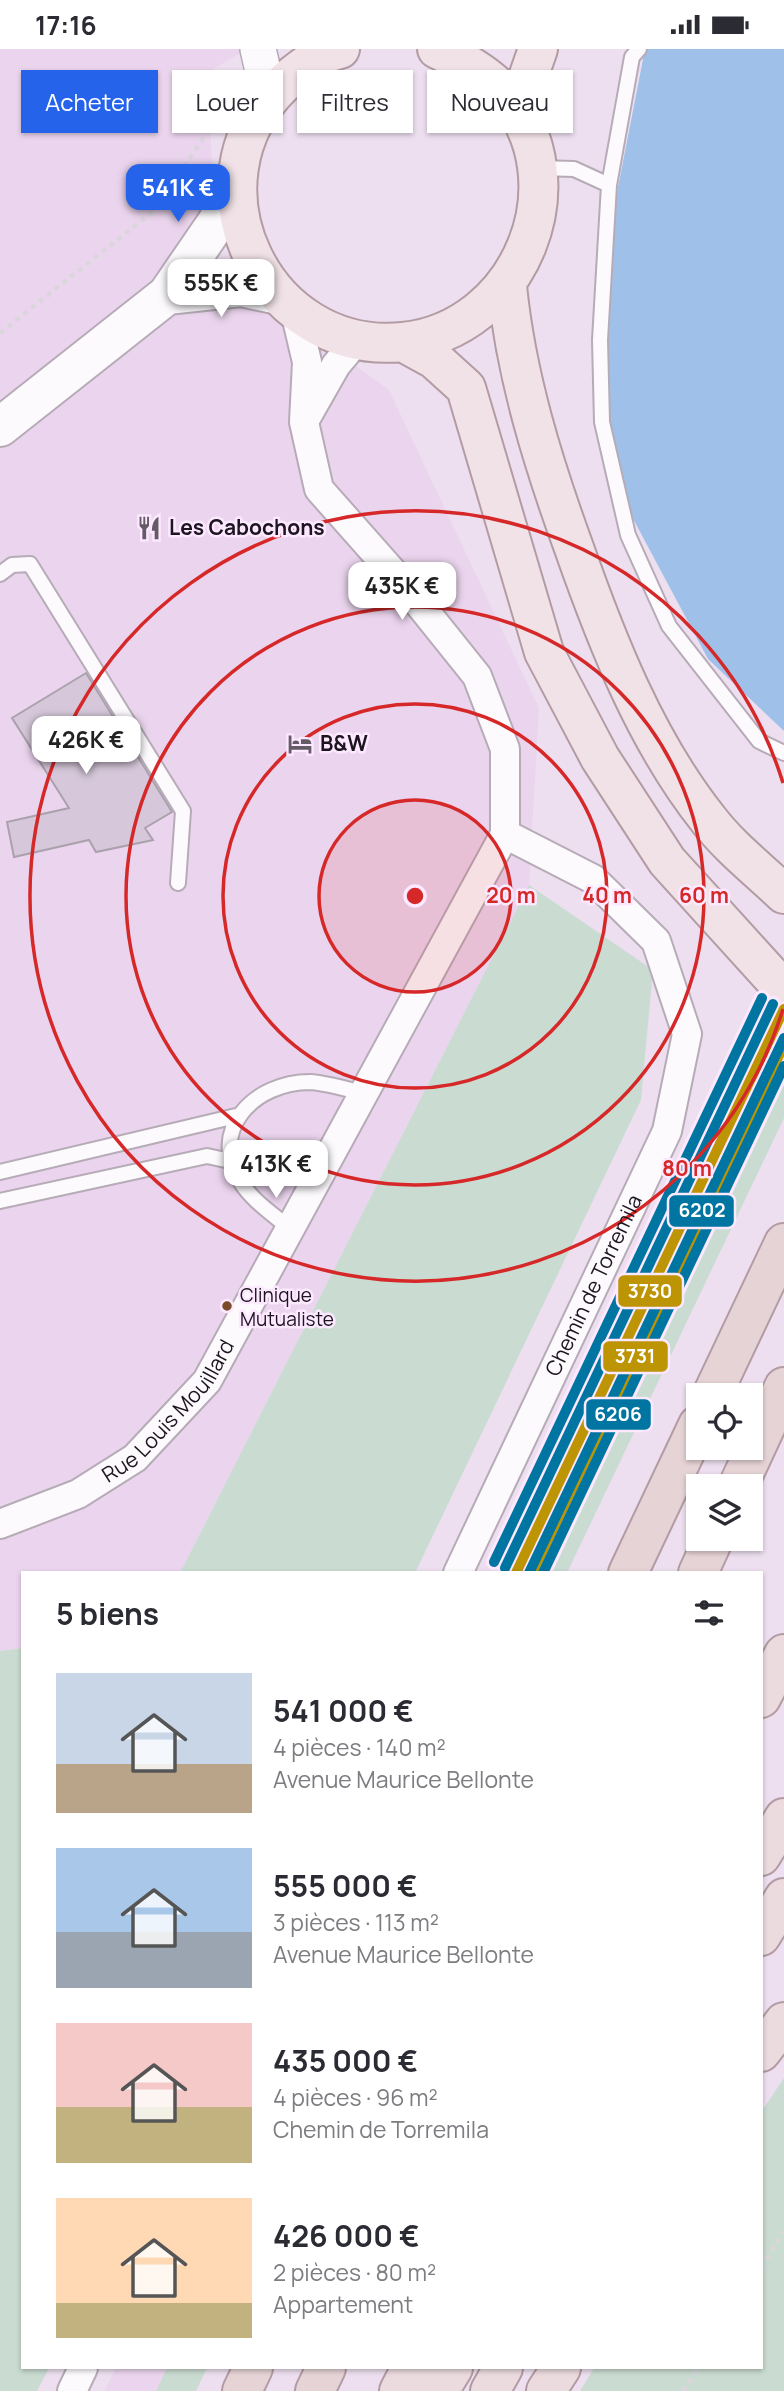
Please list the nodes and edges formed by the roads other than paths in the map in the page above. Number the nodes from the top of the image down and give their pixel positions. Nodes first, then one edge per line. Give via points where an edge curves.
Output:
1 (340, 49) edge
2 (437, 49) edge
3 (538, 49) edge
4 (639, 49) edge
5 (477, 70) edge
6 (531, 70) edge
7 (283, 83) edge
8 (249, 133) edge
9 (528, 133) edge
10 (538, 168) junction
11 (237, 179) junction
12 (609, 185) junction
13 (507, 286) junction
14 (167, 295) junction
15 (286, 303) junction
16 (357, 340) junction
17 (403, 342) junction
18 (304, 422) junction
19 (0, 427) edge
20 (0, 573) edge
21 (784, 753) edge
22 (505, 834) junction
23 (178, 883) dead end
24 (784, 894) edge
25 (771, 977) edge
26 (363, 1093) junction
27 (236, 1116) junction
28 (230, 1161) junction
29 (0, 1172) edge
30 (0, 1201) edge
31 (289, 1228) junction
32 (784, 1243) edge
33 (718, 1383) edge
34 (784, 1387) edge
35 (686, 1450) edge
36 (744, 1474) edge
37 (0, 1524) edge
38 (708, 1551) edge
39 (459, 1571) edge
40 (629, 1571) edge
41 (699, 1571) edge
42 (784, 1654) edge
43 (763, 1694) edge
44 (784, 1818) edge
45 (763, 1853) edge
46 (784, 1898) edge
47 (763, 1933) edge
48 (784, 2022) edge
49 (763, 2049) edge
50 (83, 2369) edge
51 (253, 2369) edge
52 (326, 2369) edge
53 (410, 2369) edge
54 (452, 2369) edge
55 (502, 2369) edge
56 (560, 2369) edge
57 (72, 2391) edge
58 (242, 2391) edge
59 (315, 2391) edge
60 (399, 2391) edge
61 (439, 2391) edge
62 (490, 2391) edge
63 (546, 2391) edge

1 - 7 main road via 298,69
2 - 5 main road
3 - 6 main road
4 - 12 lane via 632,57
8 - 11 main road
9 - 10 main road
10 - 12 lane via 574,169
10 - 13 main road via 538,210 528,250
11 - 14 main road via 217,222
11 - 15 main road via 239,221 253,261
12 - 21 lane via 600,340 602,422 628,535 669,626 759,741
13 - 17 main road via 477,314 442,333
13 - 24 main road via 512,336 545,467 604,631 654,737 708,820
14 - 15 main road via 241,287
14 - 19 main road
15 - 16 main road via 324,329
15 - 18 street via 307,362
16 - 17 main road
16 - 18 street via 336,365
17 - 25 main road via 434,359 466,388 544,652 600,758 667,861
18 - 22 street via 319,489 477,676 505,749
20 - 23 lane via 12,565 30,564 183,811
22 - 26 street, Rue Louis Mouillard
22 - 39 street, Chemin de Torremila via 593,879 656,941 687,1034 667,1131
26 - 27 lane via 312,1082 283,1085 252,1101
26 - 31 street, Rue Louis Mouillard
27 - 28 lane
27 - 29 lane
28 - 30 lane via 207,1156
28 - 31 lane via 248,1192
31 - 37 street, Rue Louis Mouillard via 207,1381 135,1458 78,1494
32 - 33 highway
34 - 36 highway
35 - 40 highway
38 - 41 highway
42 - 43 highway
44 - 45 highway
46 - 47 highway
48 - 49 highway
50 - 57 street
51 - 58 highway
52 - 59 highway
53 - 60 highway
54 - 61 highway
55 - 62 highway
56 - 63 highway

